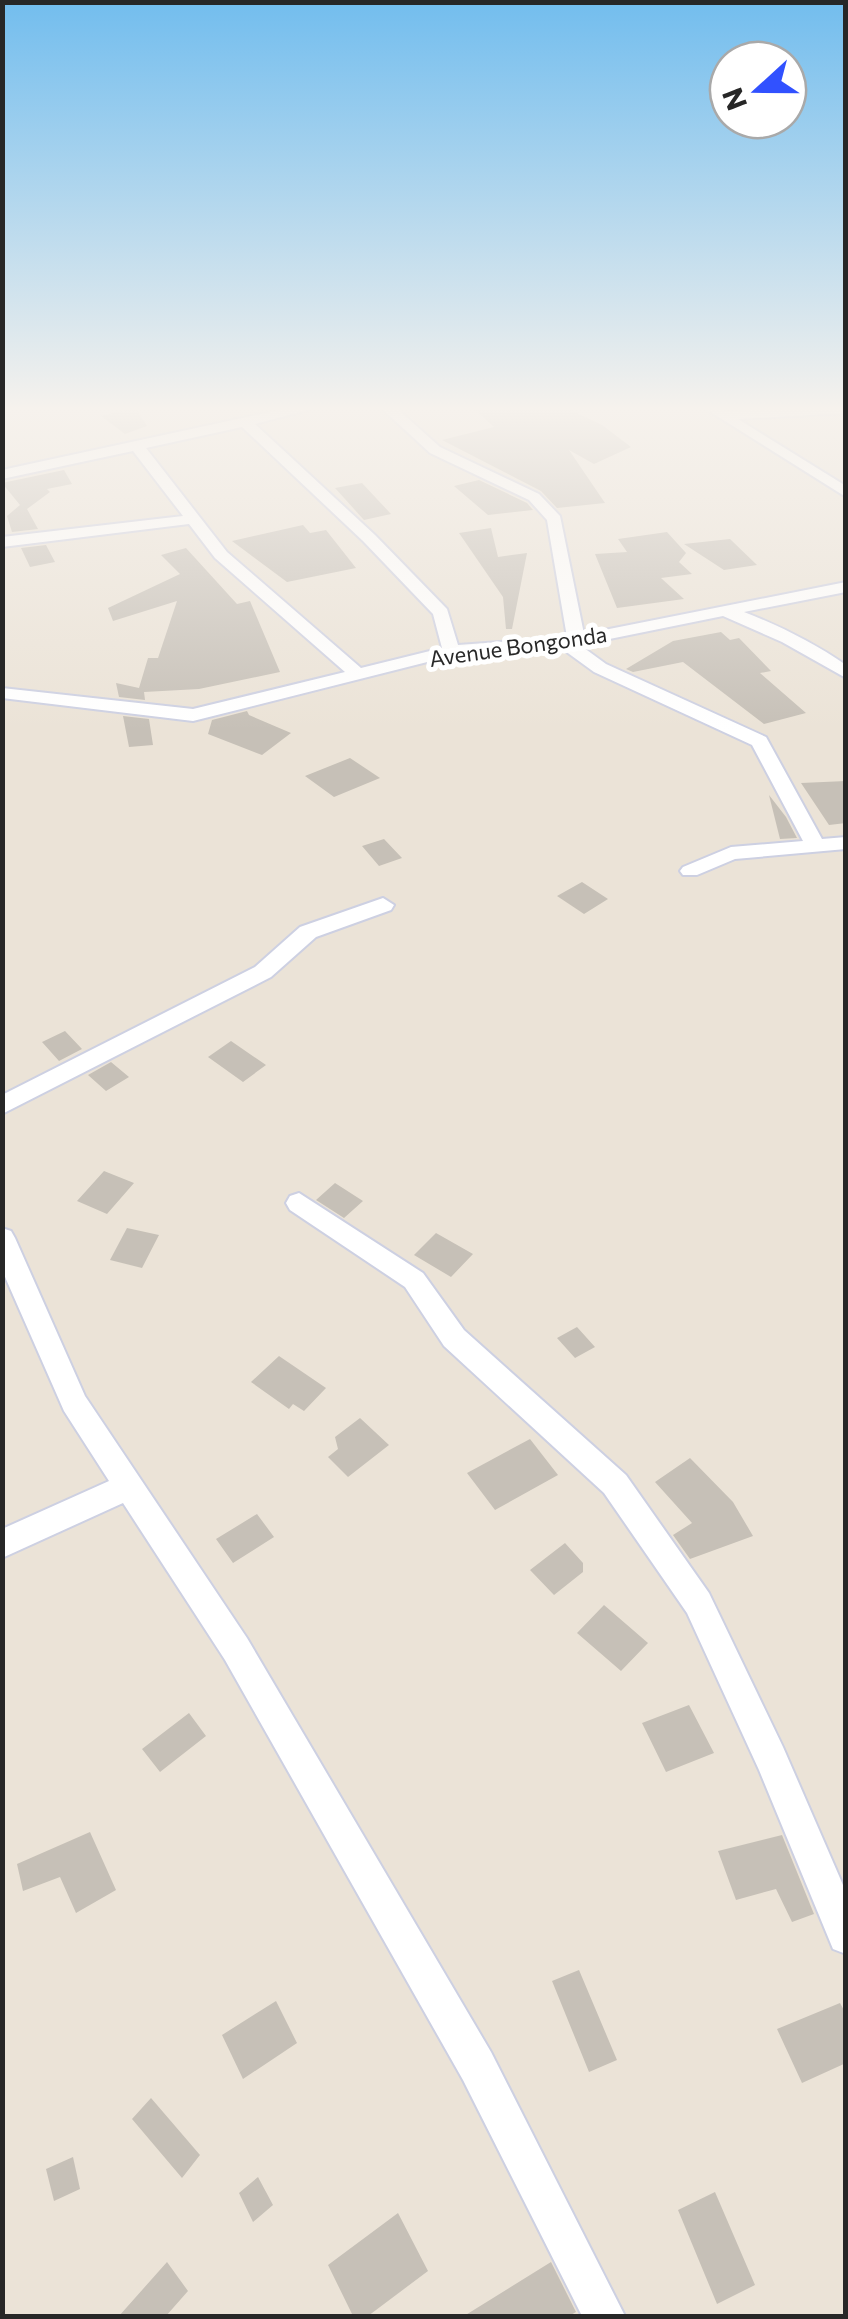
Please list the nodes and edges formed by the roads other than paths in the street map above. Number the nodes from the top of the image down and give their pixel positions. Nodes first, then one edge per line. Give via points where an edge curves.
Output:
1 (190, 514) edge
2 (344, 514) edge
3 (549, 514) edge
4 (193, 518) junction
5 (2, 542) edge
6 (846, 587) edge
7 (724, 611) junction
8 (571, 642) junction
9 (451, 651) junction
10 (846, 673) edge
11 (358, 676) junction
12 (2, 694) edge
13 (846, 843) edge
14 (816, 846) junction
15 (690, 871) dead end
16 (383, 905) dead end
17 (2, 1106) edge
18 (299, 1203) dead end
19 (2, 1238) edge
20 (129, 1486) junction
21 (2, 1544) edge
22 (846, 1936) edge
23 (604, 2316) edge

1 - 4 street
2 - 9 street via 441,613
3 - 8 street
4 - 5 street
4 - 11 street via 221,556
6 - 7 street, Avenue Bongonda
7 - 8 street, Avenue Bongonda
7 - 10 street via 772,627
8 - 9 street, Avenue Bongonda
8 - 14 street via 600,668 759,741
9 - 11 street, Avenue Bongonda
11 - 12 street, Avenue Bongonda via 193,715
13 - 14 street
14 - 15 street via 732,853
16 - 17 street via 308,932 263,972
18 - 22 street via 414,1280 454,1338 615,1484 698,1603
19 - 20 street via 74,1403
20 - 21 street
20 - 23 street via 236,1649 477,2066

